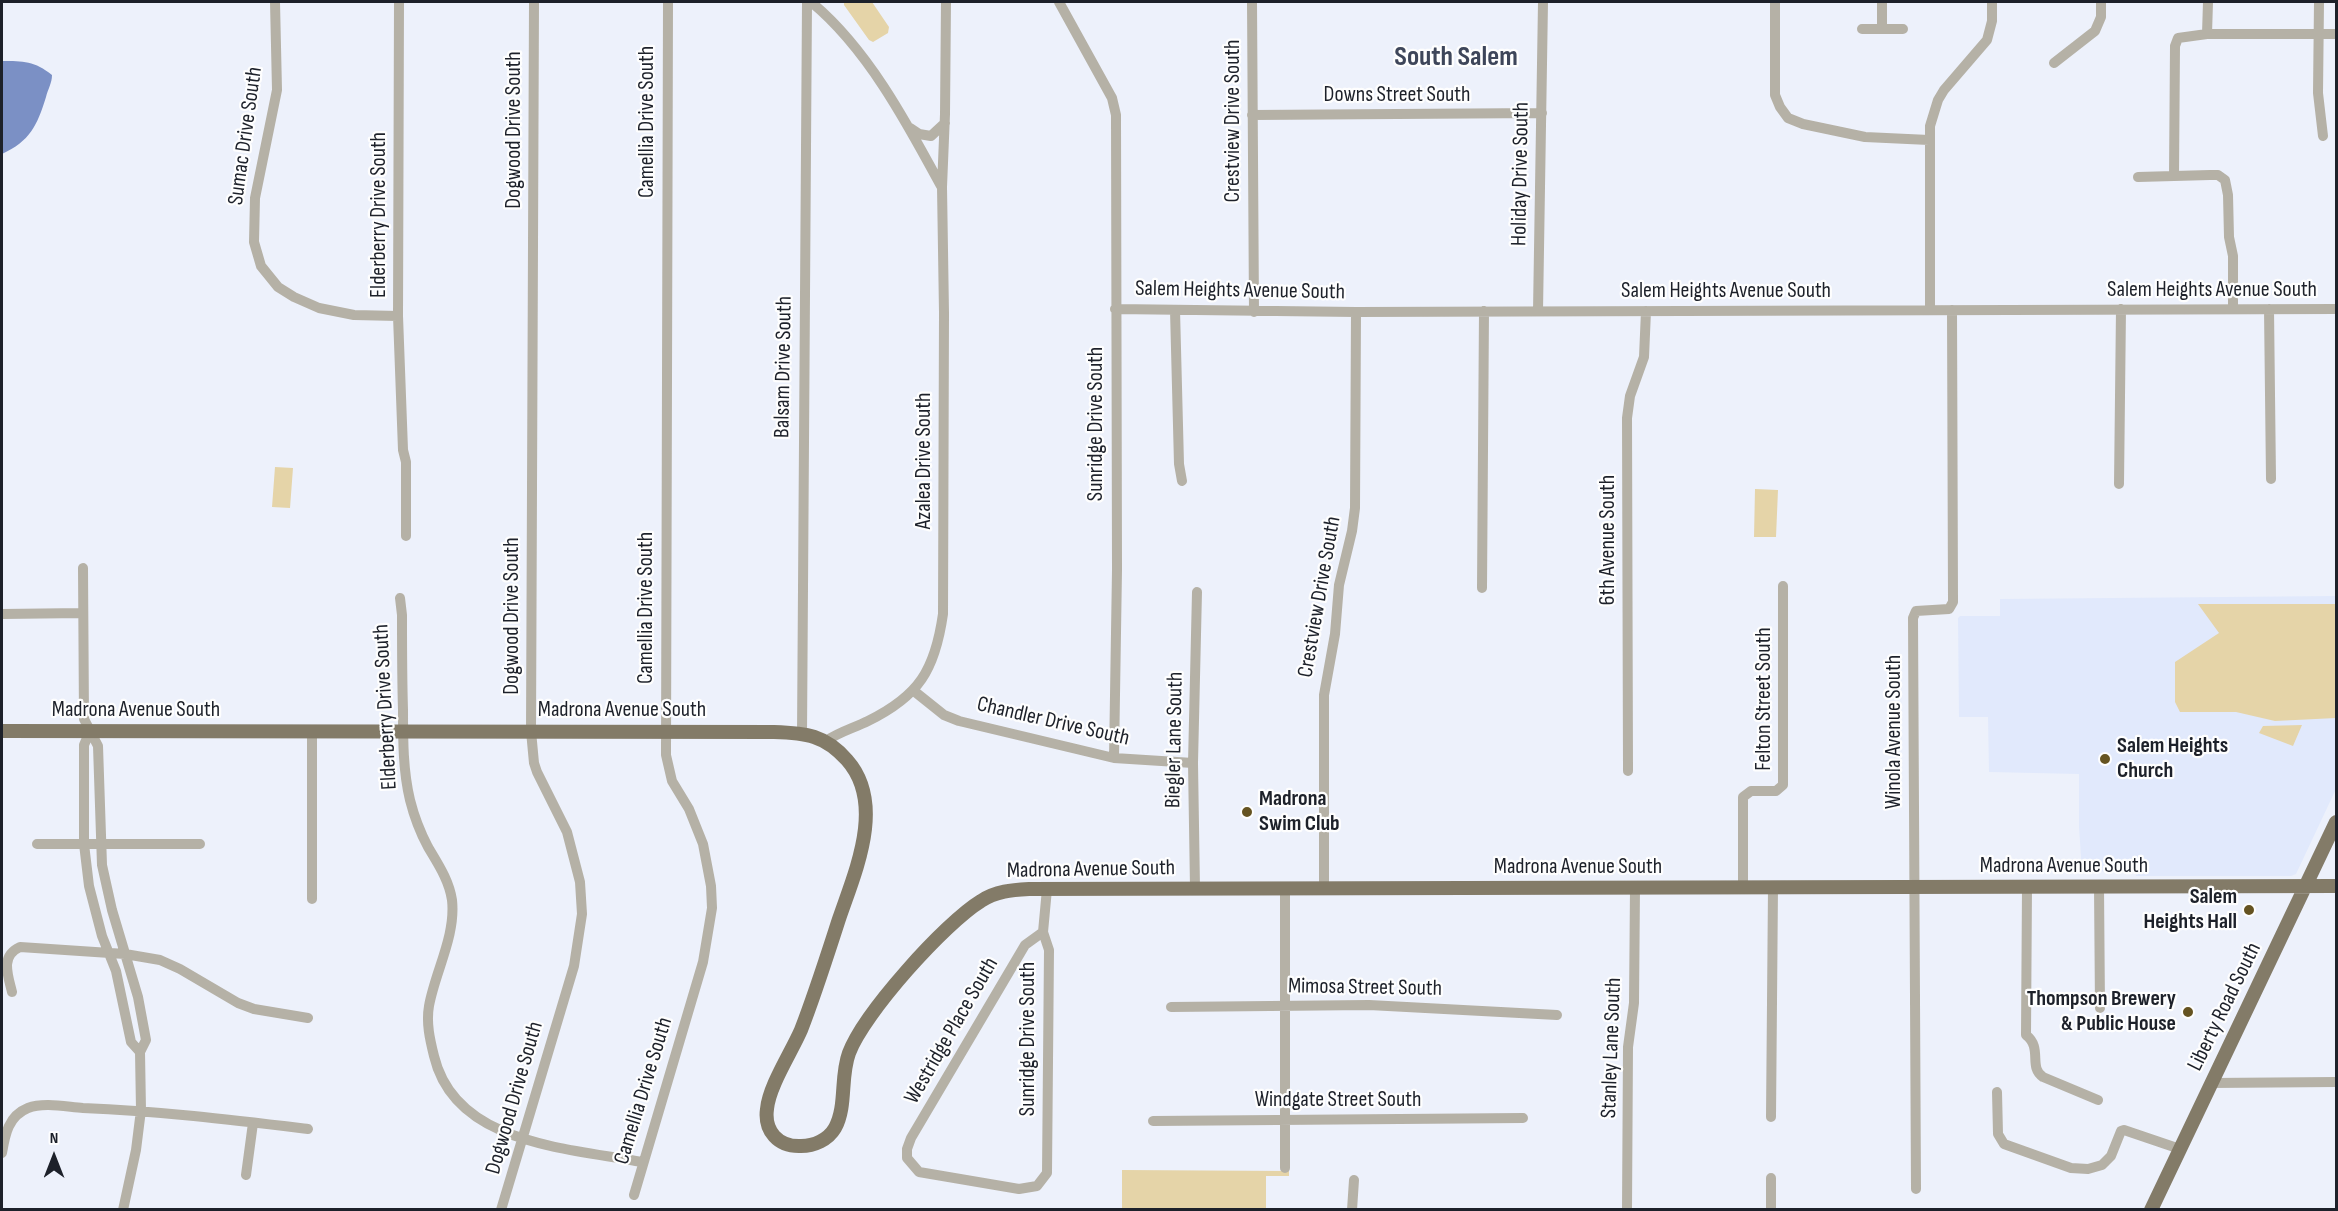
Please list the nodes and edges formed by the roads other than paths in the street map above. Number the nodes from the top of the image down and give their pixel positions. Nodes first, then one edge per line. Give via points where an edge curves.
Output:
1 (275, 2) edge
2 (399, 2) edge
3 (534, 2) edge
4 (668, 2) edge
5 (809, 2) edge
6 (946, 2) edge
7 (1059, 2) edge
8 (1252, 2) edge
9 (1543, 2) edge
10 (1775, 2) edge
11 (1882, 2) edge
12 (1992, 2) edge
13 (2101, 2) edge
14 (2208, 2) edge
15 (2319, 2) edge
16 (1862, 29) dead end
17 (1882, 29) junction
18 (1903, 29) dead end
19 (2207, 34) junction
20 (2319, 34) junction
21 (2337, 34) edge
22 (2054, 63) dead end
23 (1542, 113) junction
24 (1252, 115) junction
25 (945, 123) junction
26 (910, 128) junction
27 (2323, 136) dead end
28 (1929, 140) junction
29 (2174, 175) junction
30 (2138, 177) dead end
31 (942, 187) junction
32 (1115, 309) junction
33 (1952, 309) junction
34 (2121, 309) junction
35 (2233, 309) junction
36 (2269, 309) junction
37 (2337, 309) edge
38 (1175, 310) junction
39 (1930, 310) junction
40 (1484, 311) junction
41 (1538, 311) junction
42 (1646, 311) junction
43 (1254, 312) junction
44 (1356, 312) junction
45 (398, 316) junction
46 (2271, 479) dead end
47 (1182, 481) dead end
48 (2119, 484) dead end
49 (406, 536) dead end
50 (83, 568) dead end
51 (1783, 586) dead end
52 (1482, 588) dead end
53 (1197, 592) dead end
54 (400, 598) dead end
55 (2, 614) edge
56 (83, 614) junction
57 (914, 691) junction
58 (2, 731) edge
59 (90, 731) junction
60 (312, 731) junction
61 (403, 731) junction
62 (531, 731) junction
63 (665, 731) junction
64 (802, 734) junction
65 (826, 741) junction
66 (1114, 758) junction
67 (1193, 763) junction
68 (1628, 771) dead end
69 (2337, 822) edge
70 (100, 843) junction
71 (37, 844) dead end
72 (84, 844) junction
73 (200, 844) dead end
74 (2027, 886) junction
75 (2099, 886) junction
76 (2306, 886) junction
77 (2337, 886) edge
78 (1743, 887) junction
79 (1773, 887) junction
80 (1914, 887) junction
81 (1196, 888) junction
82 (1285, 888) junction
83 (1324, 888) junction
84 (1635, 888) junction
85 (1047, 889) junction
86 (312, 899) dead end
87 (1043, 932) junction
88 (109, 953) junction
89 (125, 954) junction
90 (12, 992) dead end
91 (1284, 1005) junction
92 (1171, 1007) dead end
93 (2100, 1008) dead end
94 (1557, 1015) dead end
95 (308, 1018) dead end
96 (140, 1052) junction
97 (2337, 1082) edge
98 (2211, 1083) junction
99 (1997, 1092) dead end
100 (2098, 1100) dead end
101 (141, 1110) junction
102 (1772, 1117) dead end
103 (1523, 1118) dead end
104 (1285, 1119) junction
105 (1154, 1120) dead end
106 (254, 1123) junction
107 (308, 1129) dead end
108 (523, 1139) junction
109 (2180, 1149) junction
110 (2, 1151) edge
111 (642, 1162) junction
112 (1285, 1168) dead end
113 (246, 1175) dead end
114 (1771, 1178) dead end
115 (1354, 1180) dead end
116 (1037, 1186) joint
117 (1916, 1189) dead end
118 (634, 1195) dead end
119 (123, 1209) edge
120 (501, 1209) edge
121 (1353, 1209) edge
122 (1628, 1209) edge
123 (1771, 1209) edge
124 (2151, 1209) edge

1 - 45 street, Sumac Drive South via 277,90 255,198 254,242 261,266 278,287 319,308 354,315
2 - 45 street, Elderberry Drive South
3 - 62 street, Dogwood Drive South
4 - 63 street, Camellia Drive South
5 - 26 street via 846,34
5 - 64 street, Balsam Drive South
6 - 25 street, Azalea Drive South
7 - 32 street, Sunridge Drive South via 1115,106
8 - 24 street, Crestview Drive South
9 - 23 street, Holiday Drive South
10 - 28 street via 1775,95 1788,118 1865,137
11 - 17 street
12 - 28 street via 1987,40 1938,100
13 - 22 street via 2101,17 2095,31
14 - 19 street
15 - 20 street
16 - 17 street
17 - 18 street
19 - 20 street
19 - 29 street via 2178,38 2175,46
20 - 21 street
20 - 27 street via 2318,93
23 - 24 street, Downs Street South
23 - 41 street, Holiday Drive South
24 - 43 street, Crestview Drive South
25 - 26 street via 931,136
25 - 31 street, Azalea Drive South
26 - 31 street
28 - 39 street
29 - 30 street
29 - 35 street via 2218,175 2226,180
31 - 57 street, Azalea Drive South via 943,614 937,650
32 - 38 street, Salem Heights Avenue South
32 - 66 street, Sunridge Drive South
33 - 34 street, Salem Heights Avenue South
33 - 39 street, Salem Heights Avenue South
33 - 80 street, Winola Avenue South via 1953,602 1949,609 1916,611 1913,618
34 - 35 street, Salem Heights Avenue South
34 - 48 street
35 - 36 street, Salem Heights Avenue South
36 - 37 street, Salem Heights Avenue South
36 - 46 street
38 - 43 street, Salem Heights Avenue South
38 - 47 street
39 - 42 street, Salem Heights Avenue South
40 - 41 street, Salem Heights Avenue South
40 - 44 street, Salem Heights Avenue South
40 - 52 street
41 - 42 street, Salem Heights Avenue South
42 - 68 street, 6th Avenue South via 1644,357 1630,396 1627,418
43 - 44 street, Salem Heights Avenue South
44 - 83 street, Crestview Drive South via 1355,508 1339,585 1324,695
45 - 49 street, Elderberry Drive South
50 - 56 street
51 - 78 street, Felton Street South via 1783,785 1776,791 1751,792 1743,797
53 - 67 street, Biegler Lane South
54 - 61 street, Elderberry Drive South
55 - 56 street
56 - 59 street via 84,718
57 - 65 street, Azalea Drive South via 879,716
57 - 66 street, Chandler Drive South via 944,715 959,721
58 - 59 main road, Madrona Avenue South
59 - 60 main road, Madrona Avenue South
59 - 70 street via 98,746
59 - 72 street via 84,745
60 - 61 main road, Madrona Avenue South
60 - 86 street
61 - 62 main road, Madrona Avenue South
61 - 108 street, Elderberry Drive South via 410,801 445,875 452,902 450,928 428,1009 436,1065 449,1090 469,1111 503,1133
62 - 63 main road, Madrona Avenue South
62 - 108 street, Dogwood Drive South via 537,772 573,848 582,914 574,966
63 - 64 main road, Madrona Avenue South
63 - 111 street, Camellia Drive South via 668,768 702,844 712,908 703,962
64 - 65 main road, Madrona Avenue South
65 - 85 main road, Madrona Avenue South via 860,778 865,823 853,877 818,982 768,1102 766,1120 778,1141 810,1145 833,1132 841,1111 846,1062 860,1033 895,984 963,914 994,894
66 - 67 street, Chandler Drive South
67 - 81 street, Biegler Lane South
69 - 76 main road, Liberty Road South
70 - 72 street
70 - 73 street
70 - 89 street via 105,886
71 - 72 street
72 - 88 street via 92,903
74 - 75 main road, Madrona Avenue South
74 - 80 main road, Madrona Avenue South
74 - 100 street via 2026,1035 2035,1047 2036,1067 2043,1077
75 - 76 main road, Madrona Avenue South
75 - 93 street
76 - 77 main road, Madrona Avenue South
76 - 98 main road, Liberty Road South
78 - 79 main road, Madrona Avenue South
78 - 84 main road, Madrona Avenue South
79 - 80 main road, Madrona Avenue South
79 - 102 street
80 - 117 street, Winola Avenue South
81 - 82 main road, Madrona Avenue South
81 - 85 main road, Madrona Avenue South
82 - 83 main road, Madrona Avenue South
82 - 91 street
83 - 84 main road, Madrona Avenue South
84 - 122 street, Stanley Lane South via 1634,1003 1628,1047
85 - 87 street, Sunridge Drive South
87 - 116 street, Sunridge Drive South via 1048,950 1047,1173
87 - 116 street, Westridge Place South via 1025,945 907,1149 907,1158 919,1172 1019,1189
88 - 89 street
88 - 90 street via 20,947 6,964
88 - 96 street via 131,1042
89 - 95 street via 160,960 254,1009
89 - 96 street via 146,1040
91 - 92 street, Mimosa Street South
91 - 94 street, Mimosa Street South via 1369,1005
91 - 104 street
96 - 101 street
97 - 98 street
98 - 109 main road, Liberty Road South
99 - 109 street via 1998,1134 2004,1144 2071,1168 2102,1165 2124,1130
101 - 106 street
101 - 110 street via 29,1108 16,1115 7,1127
101 - 119 street
103 - 104 street, Windgate Street South
104 - 105 street, Windgate Street South
104 - 112 street
106 - 107 street
106 - 113 street
108 - 111 street, Elderberry Drive South
108 - 120 street, Dogwood Drive South
109 - 124 main road, Liberty Road South
111 - 118 street, Camellia Drive South
114 - 123 street
115 - 121 street

